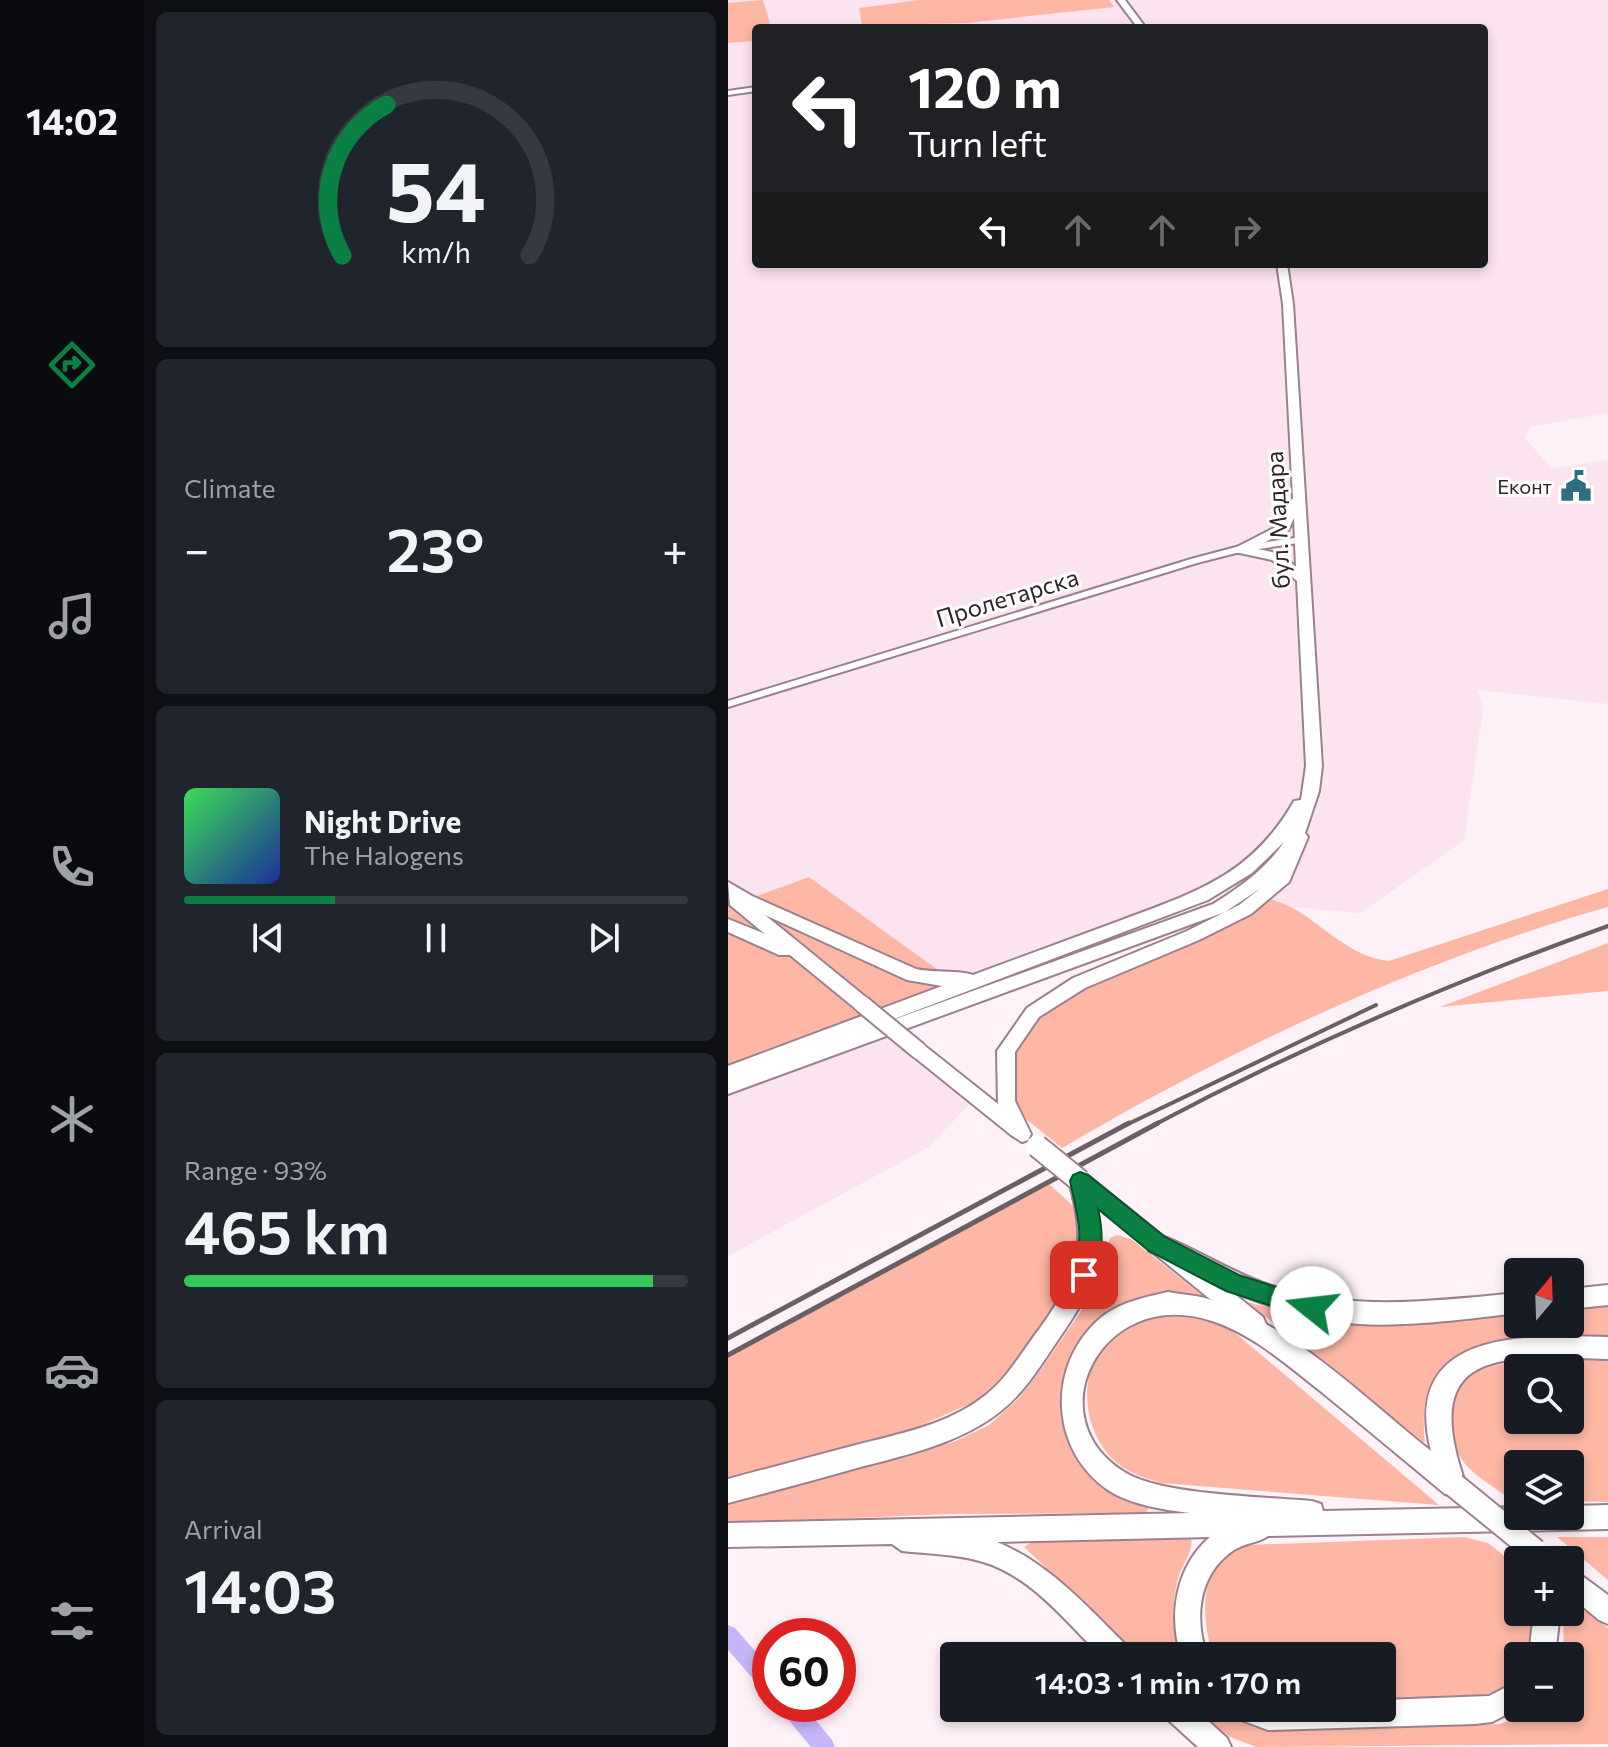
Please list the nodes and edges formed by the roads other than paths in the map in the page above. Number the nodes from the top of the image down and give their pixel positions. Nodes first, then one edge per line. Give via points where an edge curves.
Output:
1 (1121, 0) edge
2 (1139, 24) edge
3 (752, 90) edge
4 (728, 93) edge
5 (1283, 268) edge
6 (1298, 495) junction
7 (1301, 540) junction
8 (1240, 549) junction
9 (1303, 579) junction
10 (728, 704) edge
11 (1313, 774) junction
12 (1301, 829) junction
13 (728, 888) edge
14 (728, 895) edge
15 (728, 925) edge
16 (809, 961) junction
17 (993, 976) junction
18 (728, 1074) edge
19 (728, 1087) edge
20 (1029, 1140) junction
21 (1080, 1181) junction
22 (1157, 1244) junction
23 (1608, 1295) edge
24 (1584, 1298) edge
25 (1504, 1304) edge
26 (1608, 1348) edge
27 (1289, 1352) junction
28 (1454, 1485) junction
29 (728, 1491) edge
30 (1608, 1517) edge
31 (1390, 1521) junction
32 (1298, 1522) junction
33 (823, 1531) junction
34 (728, 1535) edge
35 (1526, 1546) edge
36 (1584, 1591) edge
37 (1608, 1611) edge
38 (1104, 1642) edge
39 (1190, 1642) edge
40 (1504, 1702) edge
41 (1396, 1713) edge
42 (1190, 1722) edge
43 (1218, 1747) edge

1 - 2 main road
3 - 4 street
5 - 6 main road, бул. Мадара
6 - 7 main road, бул. Мадара
6 - 8 main road via 1283,528
7 - 8 street, Пролетарска
7 - 9 main road, бул. Мадара
8 - 9 main road via 1276,557
8 - 10 street, Пролетарска
9 - 11 main road, бул. Мадара
11 - 12 main road
11 - 17 main road via 1282,837 1226,883
12 - 19 main road via 1267,877 1219,908
12 - 20 main road via 1294,863 1252,904 1056,994 1028,1014 1008,1048 1004,1069 1006,1103
13 - 17 main road via 913,975 952,980
14 - 16 main road
15 - 16 main road
16 - 20 main road, bridge
17 - 18 main road
20 - 21 main road, bridge
21 - 22 main road
21 - 29 main road via 1092,1230 1084,1275 1067,1307 995,1402 942,1433
22 - 25 main road via 1234,1283 1312,1308 1390,1314
22 - 27 main road
23 - 24 main road
26 - 28 main road via 1511,1348 1474,1357 1461,1366 1448,1381 1438,1413
27 - 28 main road
27 - 31 main road via 1208,1308 1174,1302 1143,1305 1103,1329 1082,1357 1072,1404 1079,1437 1102,1470 1135,1491
28 - 35 main road, bridge
30 - 31 main road
31 - 32 main road
32 - 33 main road
32 - 39 main road via 1225,1540 1202,1565 1189,1597
33 - 34 main road
33 - 38 main road via 994,1553 1031,1574
36 - 37 main road
40 - 41 main road via 1475,1711
42 - 43 main road

